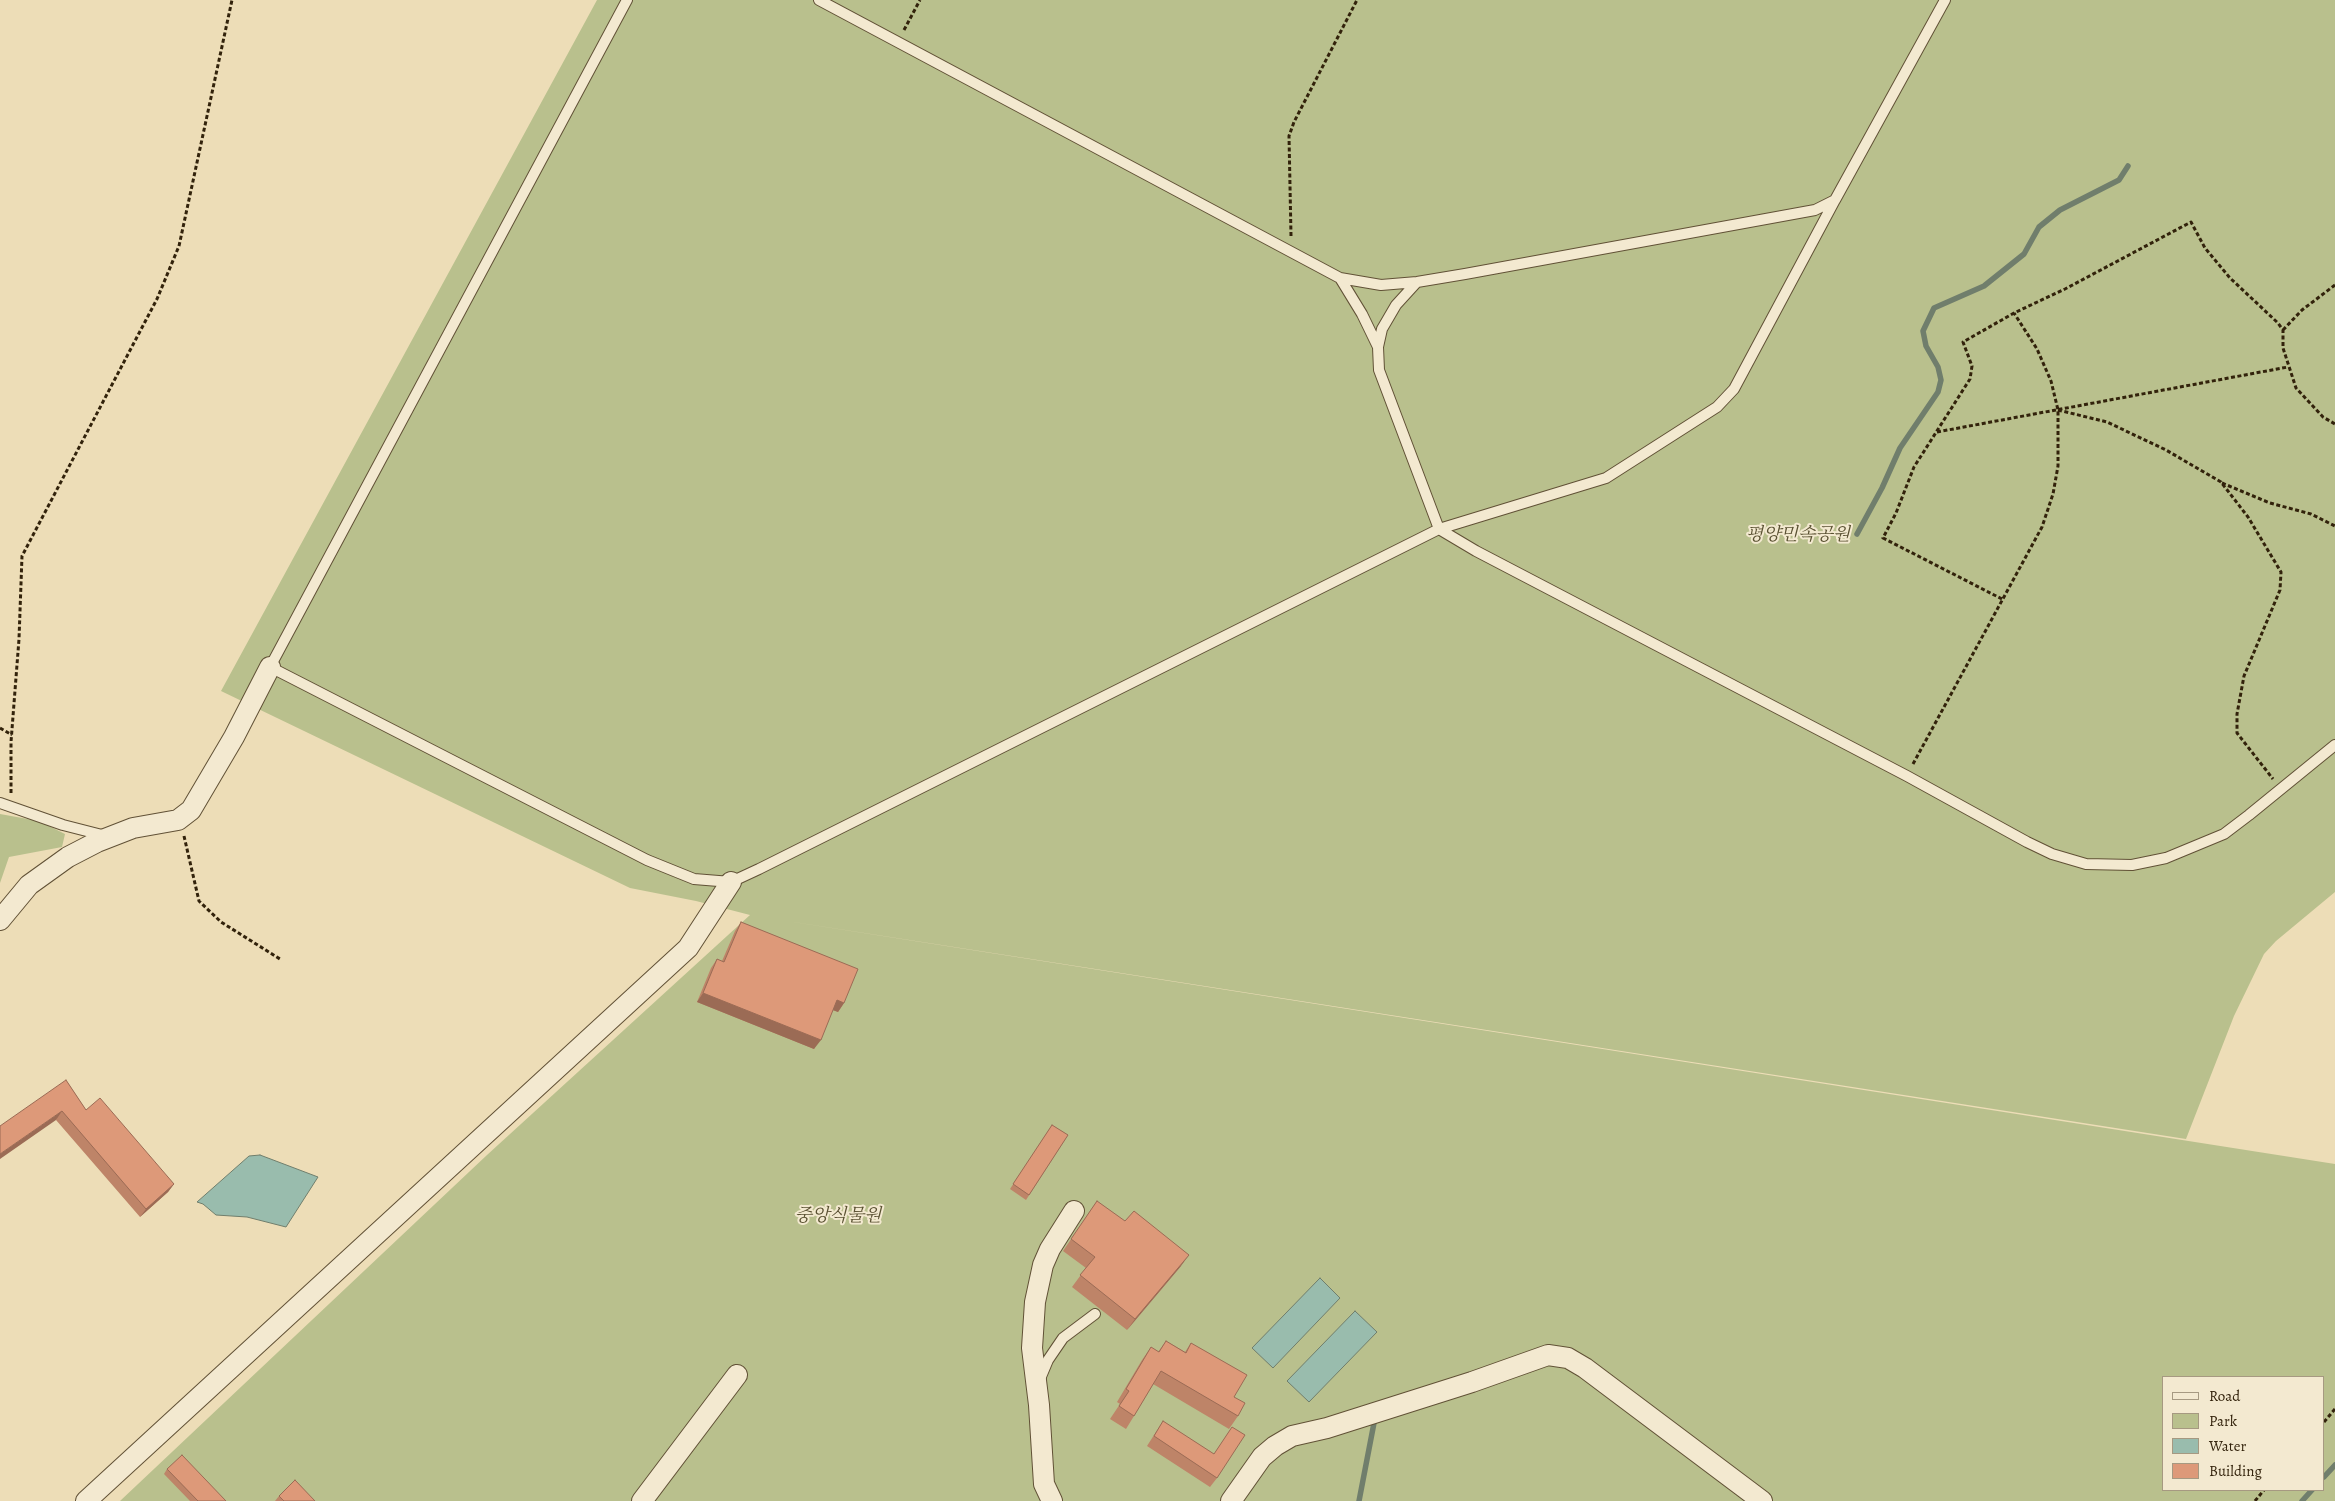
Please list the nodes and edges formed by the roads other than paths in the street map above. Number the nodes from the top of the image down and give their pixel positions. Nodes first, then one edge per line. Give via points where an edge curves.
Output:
1 (627, 0) edge
2 (819, 0) edge
3 (1945, 0) edge
4 (1835, 200) junction
5 (1340, 278) junction
6 (1417, 282) junction
7 (1378, 347) junction
8 (1439, 529) junction
9 (270, 667) junction
10 (2335, 745) edge
11 (0, 803) edge
12 (110, 837) junction
13 (732, 882) junction
14 (0, 920) edge
15 (1074, 1211) dead end
16 (1095, 1314) dead end
17 (737, 1375) dead end
18 (1037, 1387) junction
19 (86, 1501) edge
20 (642, 1501) edge
21 (1052, 1501) edge
22 (1231, 1501) edge
23 (1762, 1501) edge

1 - 9 lane
2 - 5 lane
3 - 4 lane
4 - 6 lane via 1815,210
4 - 8 lane via 1734,389 1717,407 1606,478
5 - 6 lane via 1381,285
5 - 7 lane
6 - 7 lane via 1396,305 1382,329
7 - 8 lane via 1379,370
8 - 10 lane via 2052,854 2086,864 2132,865 2166,858 2224,834
8 - 13 lane
9 - 12 street via 191,810 180,818 133,828
9 - 13 lane via 647,860 694,880
11 - 12 lane
12 - 14 street via 68,857 29,885
13 - 19 street via 688,948
15 - 18 street via 1043,1265 1035,1302 1032,1348
16 - 18 lane via 1063,1338 1048,1360
17 - 20 street
18 - 21 street via 1044,1484
22 - 23 street via 1262,1457 1292,1436 1463,1385 1548,1354 1568,1358 1585,1368

